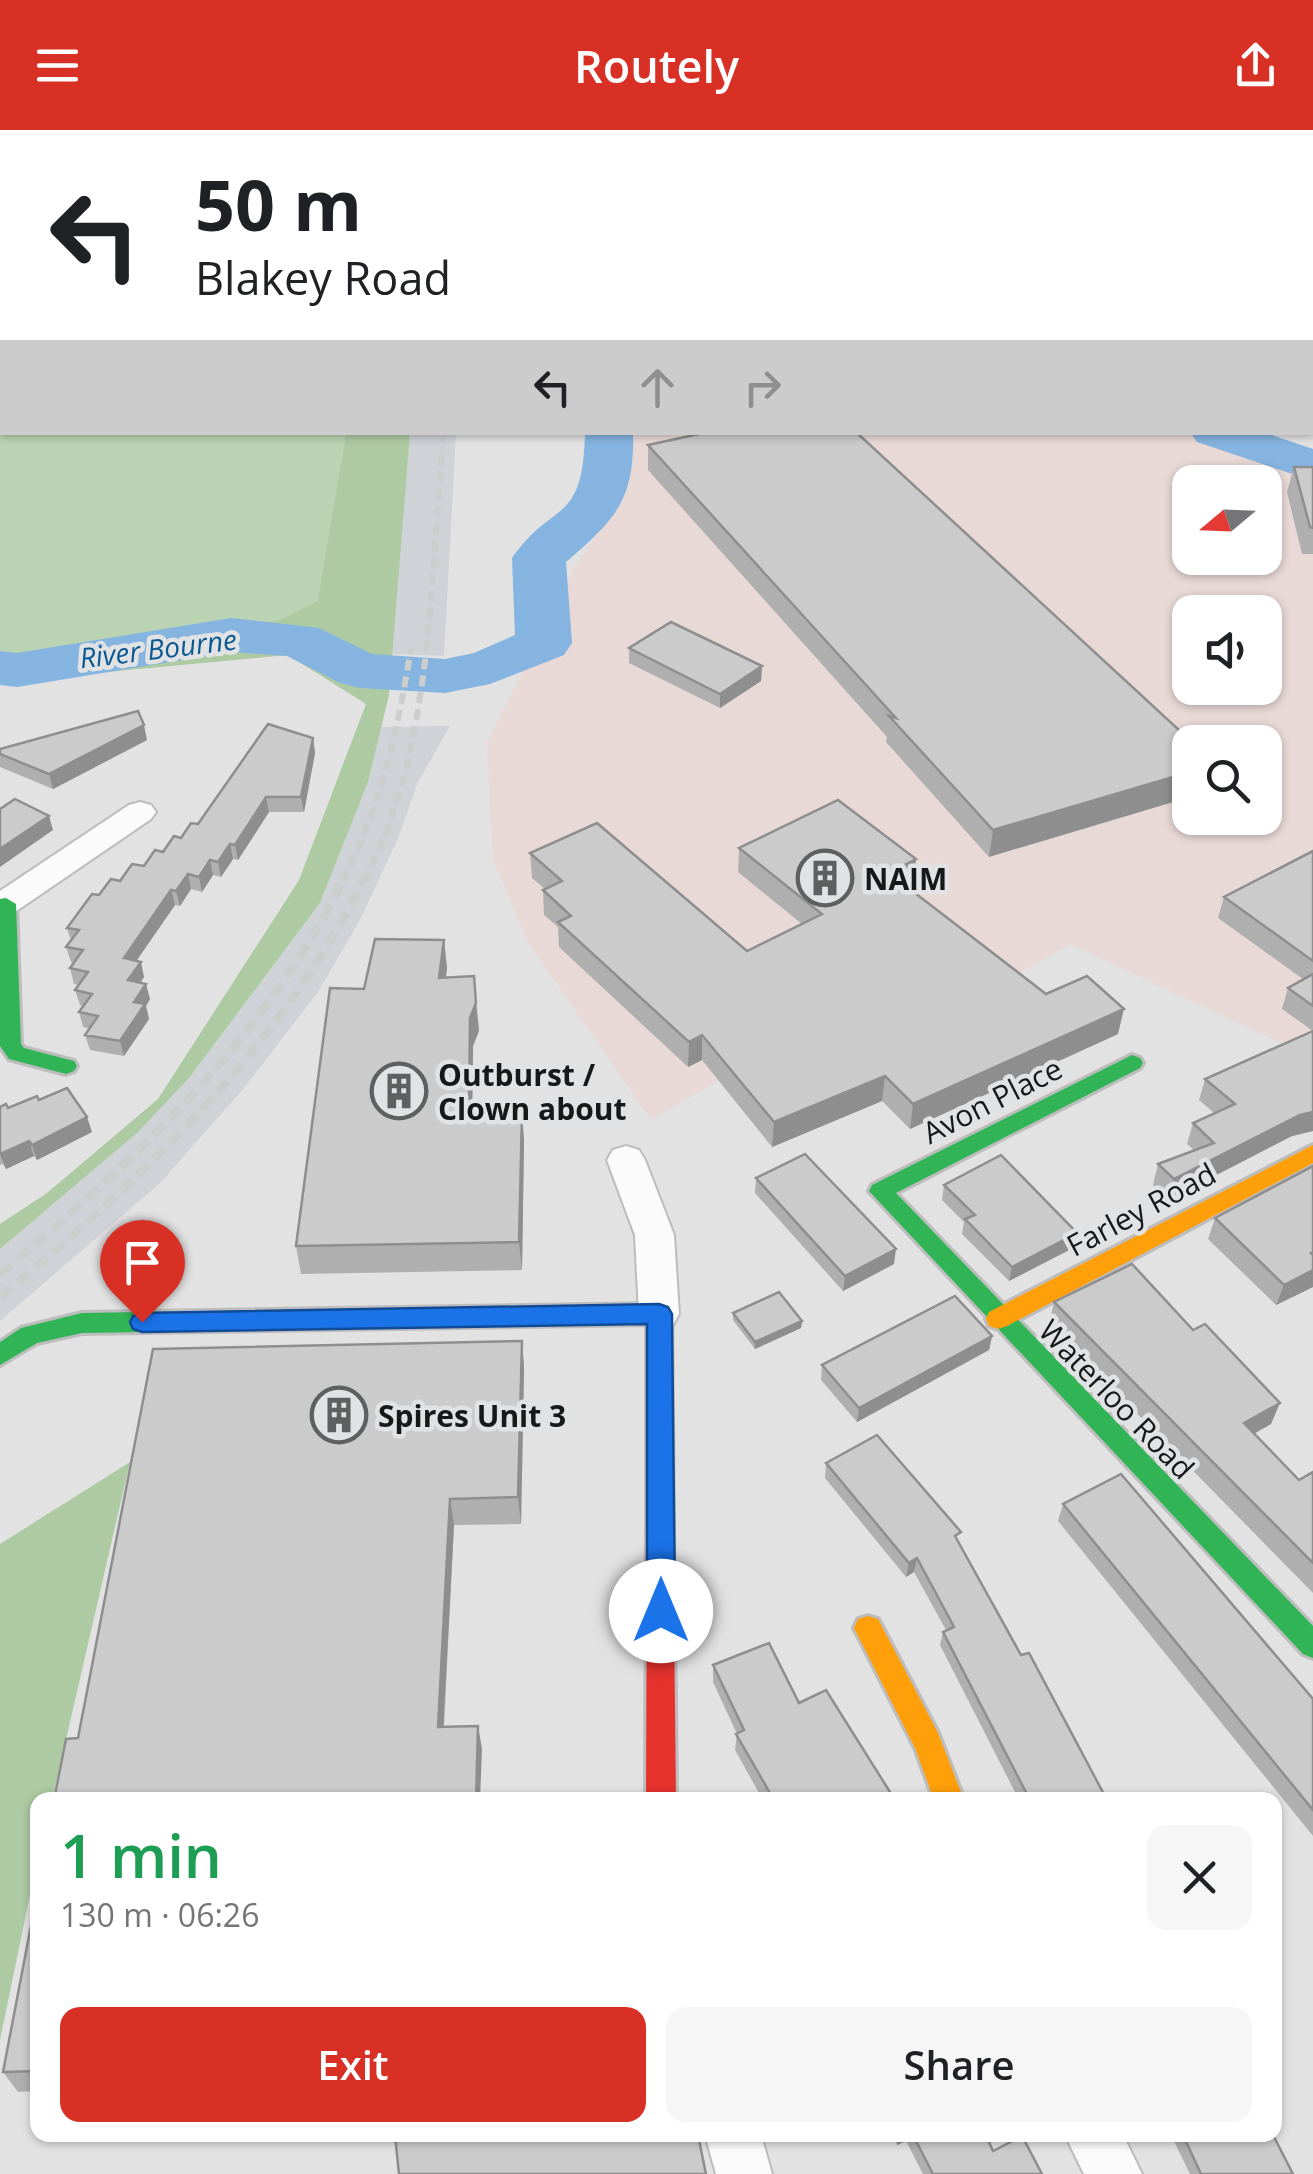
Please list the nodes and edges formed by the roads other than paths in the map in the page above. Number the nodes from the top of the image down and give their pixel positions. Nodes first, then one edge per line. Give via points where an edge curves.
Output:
1 (140, 812) dead end
2 (3, 905) edge
3 (6, 1054) edge
4 (1132, 1063) dead end
5 (66, 1066) dead end
6 (1313, 1153) edge
7 (626, 1160) dead end
8 (880, 1191) joint
9 (659, 1314) junction
10 (998, 1318) junction
11 (0, 1355) edge
12 (868, 1628) dead end
13 (1313, 1646) edge
14 (661, 1792) edge
15 (947, 1792) edge
16 (736, 2142) edge
17 (1097, 2142) edge
18 (744, 2174) edge
19 (1114, 2174) edge

1 - 2 street
2 - 3 street
3 - 5 street
4 - 8 street, Avon Place
6 - 10 street, Farley Road
7 - 9 street via 660,1249
8 - 10 street, Waterloo Road
9 - 11 street via 82,1324 30,1335
9 - 14 street
10 - 13 street, Waterloo Road
12 - 15 street
16 - 18 street
17 - 19 street

